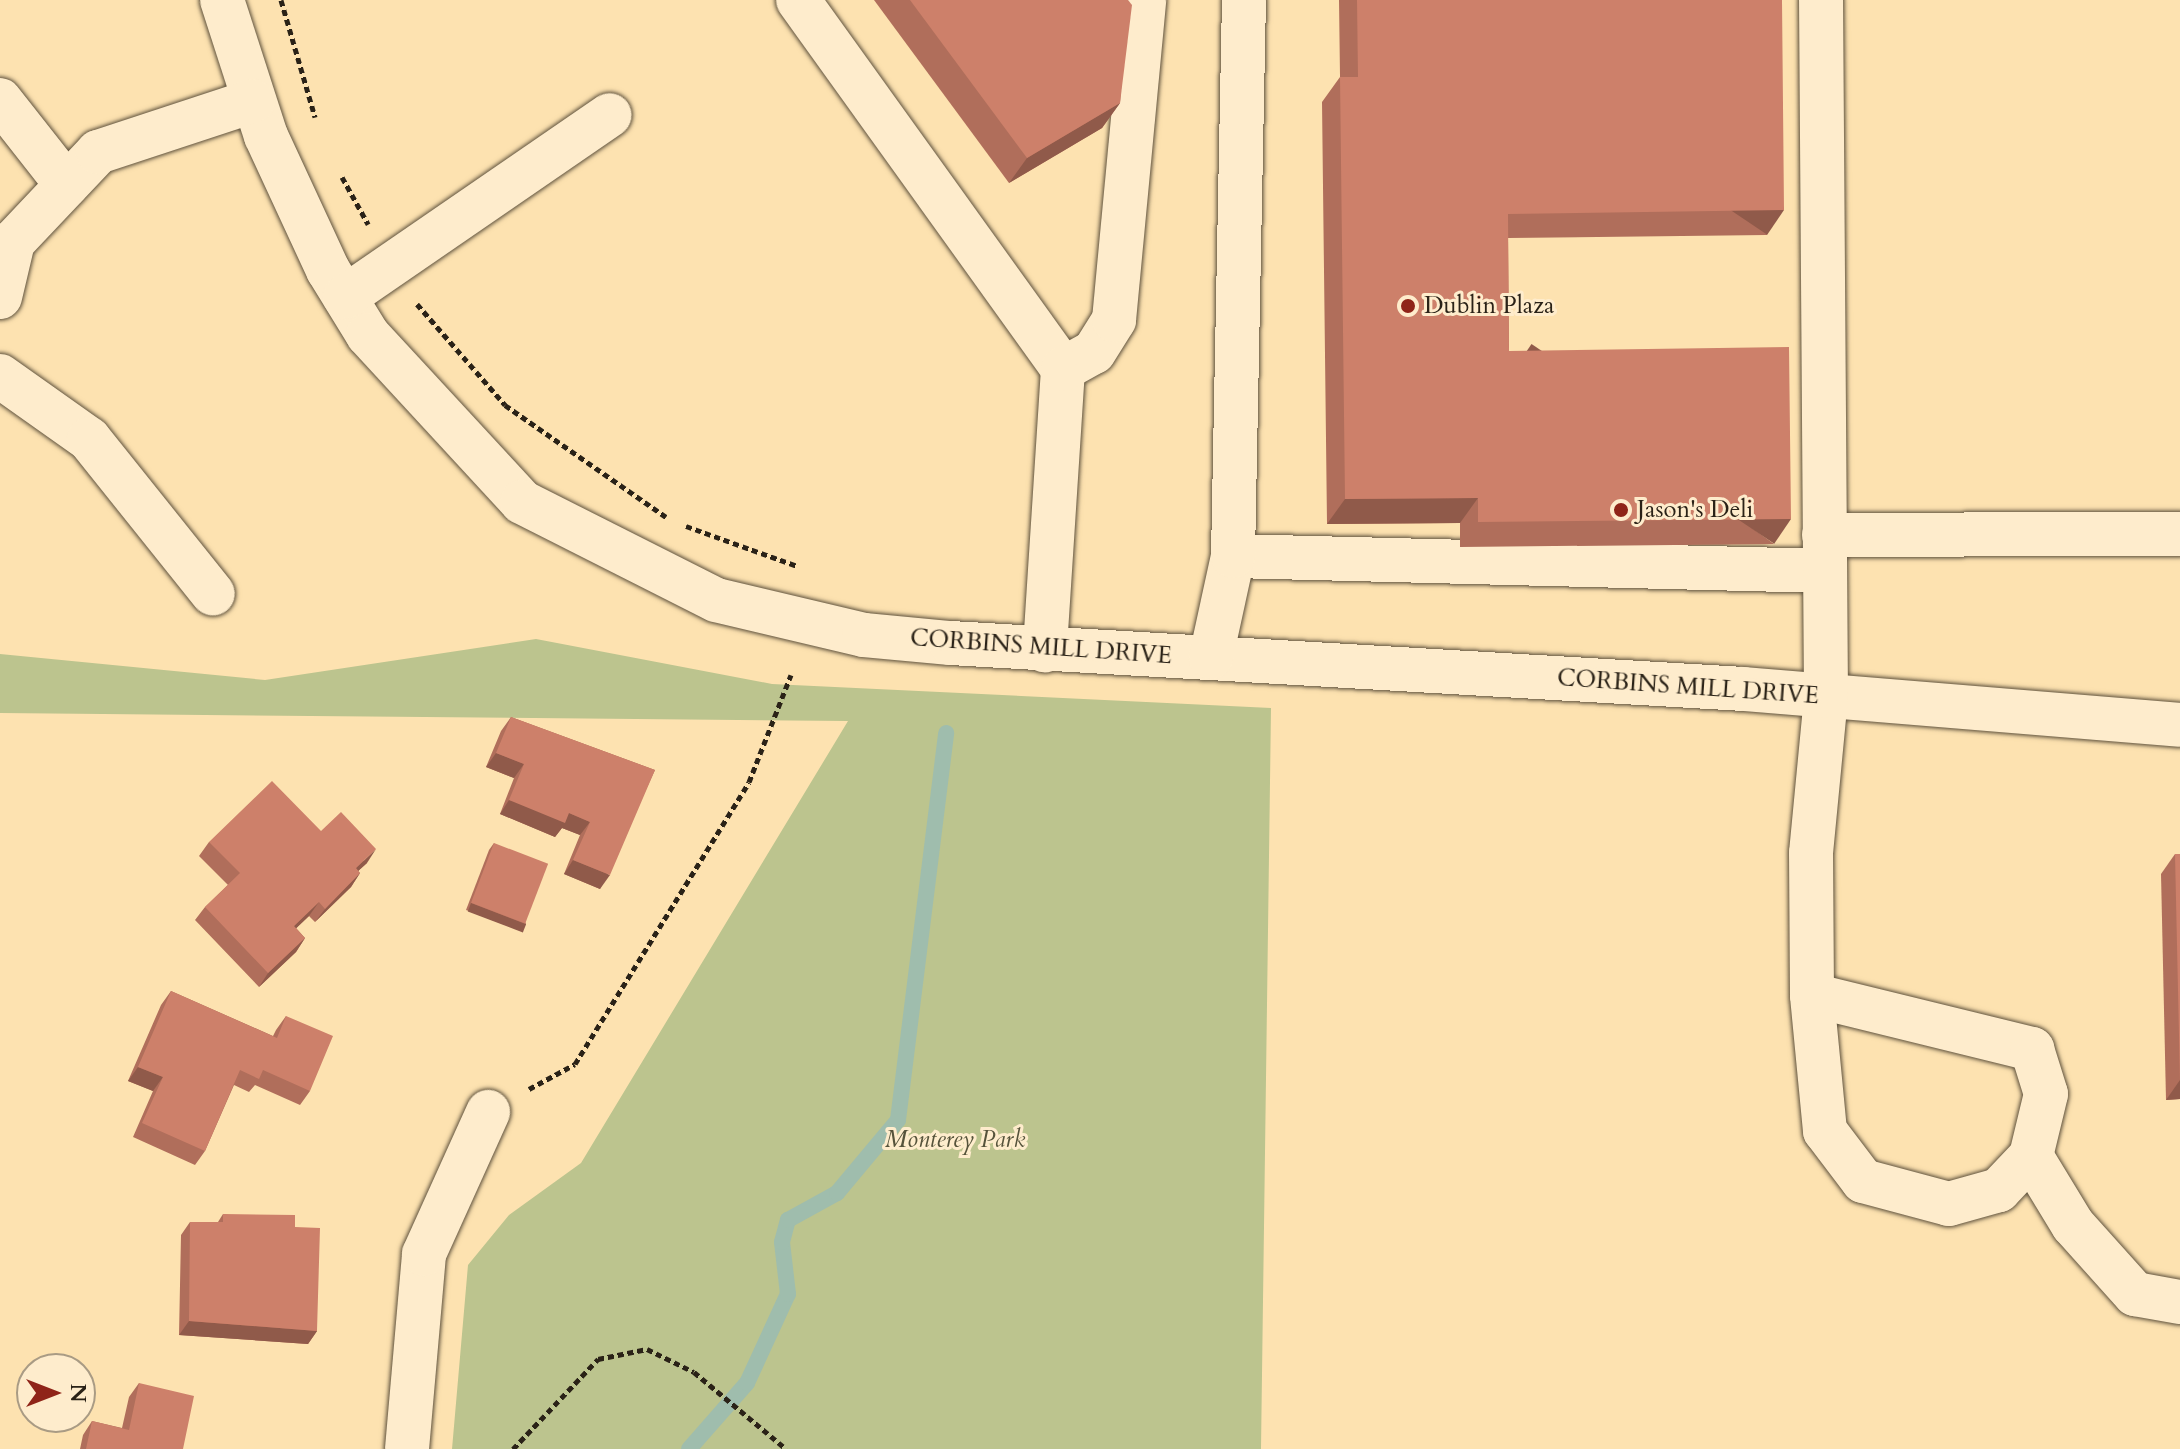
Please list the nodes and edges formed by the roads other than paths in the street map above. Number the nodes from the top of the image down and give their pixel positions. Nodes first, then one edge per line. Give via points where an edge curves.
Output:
1 (222, 0) edge
2 (798, 0) edge
3 (1144, 0) edge
4 (1244, 0) edge
5 (1821, 0) edge
6 (253, 101) junction
7 (610, 115) dead end
8 (8, 125) edge
9 (67, 185) junction
10 (0, 297) edge
11 (345, 297) junction
12 (1063, 369) junction
13 (0, 376) edge
14 (2180, 534) edge
15 (1824, 553) junction
16 (1233, 556) junction
17 (213, 594) dead end
18 (1045, 650) junction
19 (1211, 657) junction
20 (1826, 696) junction
21 (2180, 725) edge
22 (1812, 995) junction
23 (488, 1112) road end
24 (2031, 1156) junction
25 (2180, 1302) edge
26 (407, 1449) edge

1 - 6 street, CORBINS MILL DRIVE
2 - 12 street
3 - 12 street via 1114,320 1094,352
4 - 16 street
5 - 15 street
6 - 9 street via 98,152
6 - 11 street, CORBINS MILL DRIVE
7 - 11 street
8 - 9 street
9 - 10 street via 13,242
11 - 18 street, CORBINS MILL DRIVE via 418,395 511,491 589,541 716,600 864,635
12 - 18 street
13 - 17 street via 89,439
14 - 15 street
15 - 16 street
15 - 20 street
16 - 19 street
18 - 19 street, CORBINS MILL DRIVE
19 - 20 street, CORBINS MILL DRIVE
20 - 21 street, CORBINS MILL DRIVE
20 - 22 street via 1811,853
22 - 24 street via 2032,1049 2046,1094
22 - 24 street via 1825,1131 1863,1181 1949,1204 1999,1190
23 - 26 street via 424,1254
24 - 25 street via 2073,1225 2135,1294

